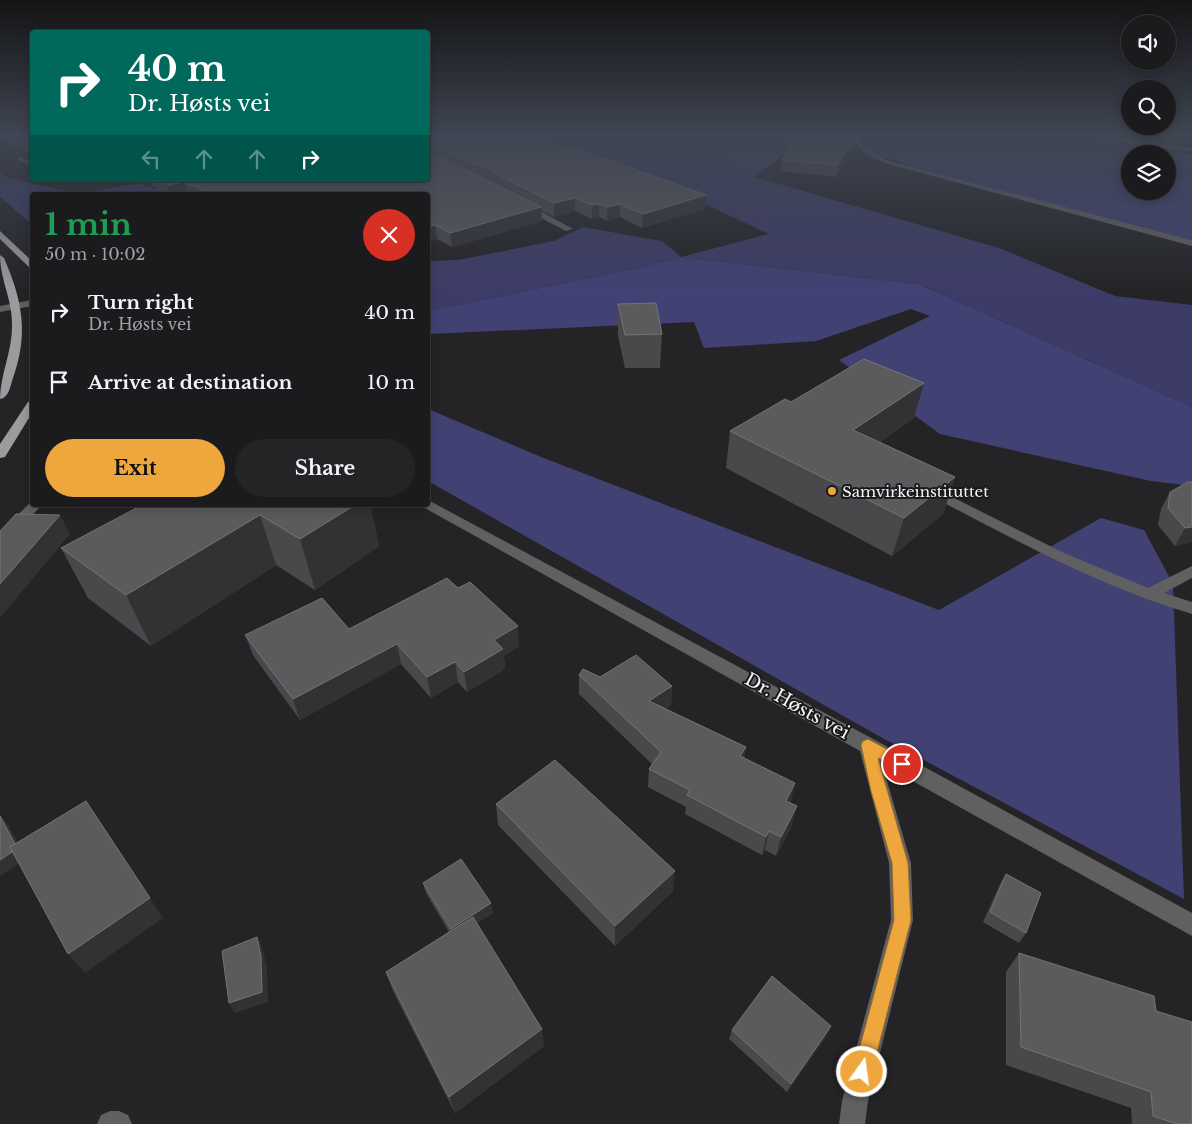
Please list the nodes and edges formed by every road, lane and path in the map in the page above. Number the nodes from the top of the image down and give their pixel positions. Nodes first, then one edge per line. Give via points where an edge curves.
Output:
1 (984, 187) edge
2 (513, 200) edge
3 (569, 229) dead end
4 (0, 234) edge
5 (1192, 243) edge
6 (0, 258) edge
7 (30, 262) edge
8 (30, 303) edge
9 (16, 306) junction
10 (0, 310) edge
11 (0, 396) edge
12 (30, 409) edge
13 (0, 454) edge
14 (916, 482) edge
15 (430, 505) edge
16 (34, 507) edge
17 (0, 540) edge
18 (1192, 571) edge
19 (1150, 594) junction
20 (1192, 608) edge
21 (868, 745) junction
22 (1192, 925) edge
23 (110, 1124) edge
24 (120, 1124) edge
25 (852, 1124) edge

1 - 5 street
2 - 3 street
4 - 7 main road
6 - 9 main road
8 - 9 street
9 - 10 street
9 - 11 main road via 16,342 10,376
12 - 13 main road
14 - 19 street via 1061,557
15 - 21 street, Dr. Høsts vei
16 - 17 street
18 - 19 street
19 - 20 street
21 - 22 street, Dr. Høsts vei
21 - 25 street via 900,863 902,920 855,1101
23 - 24 street

